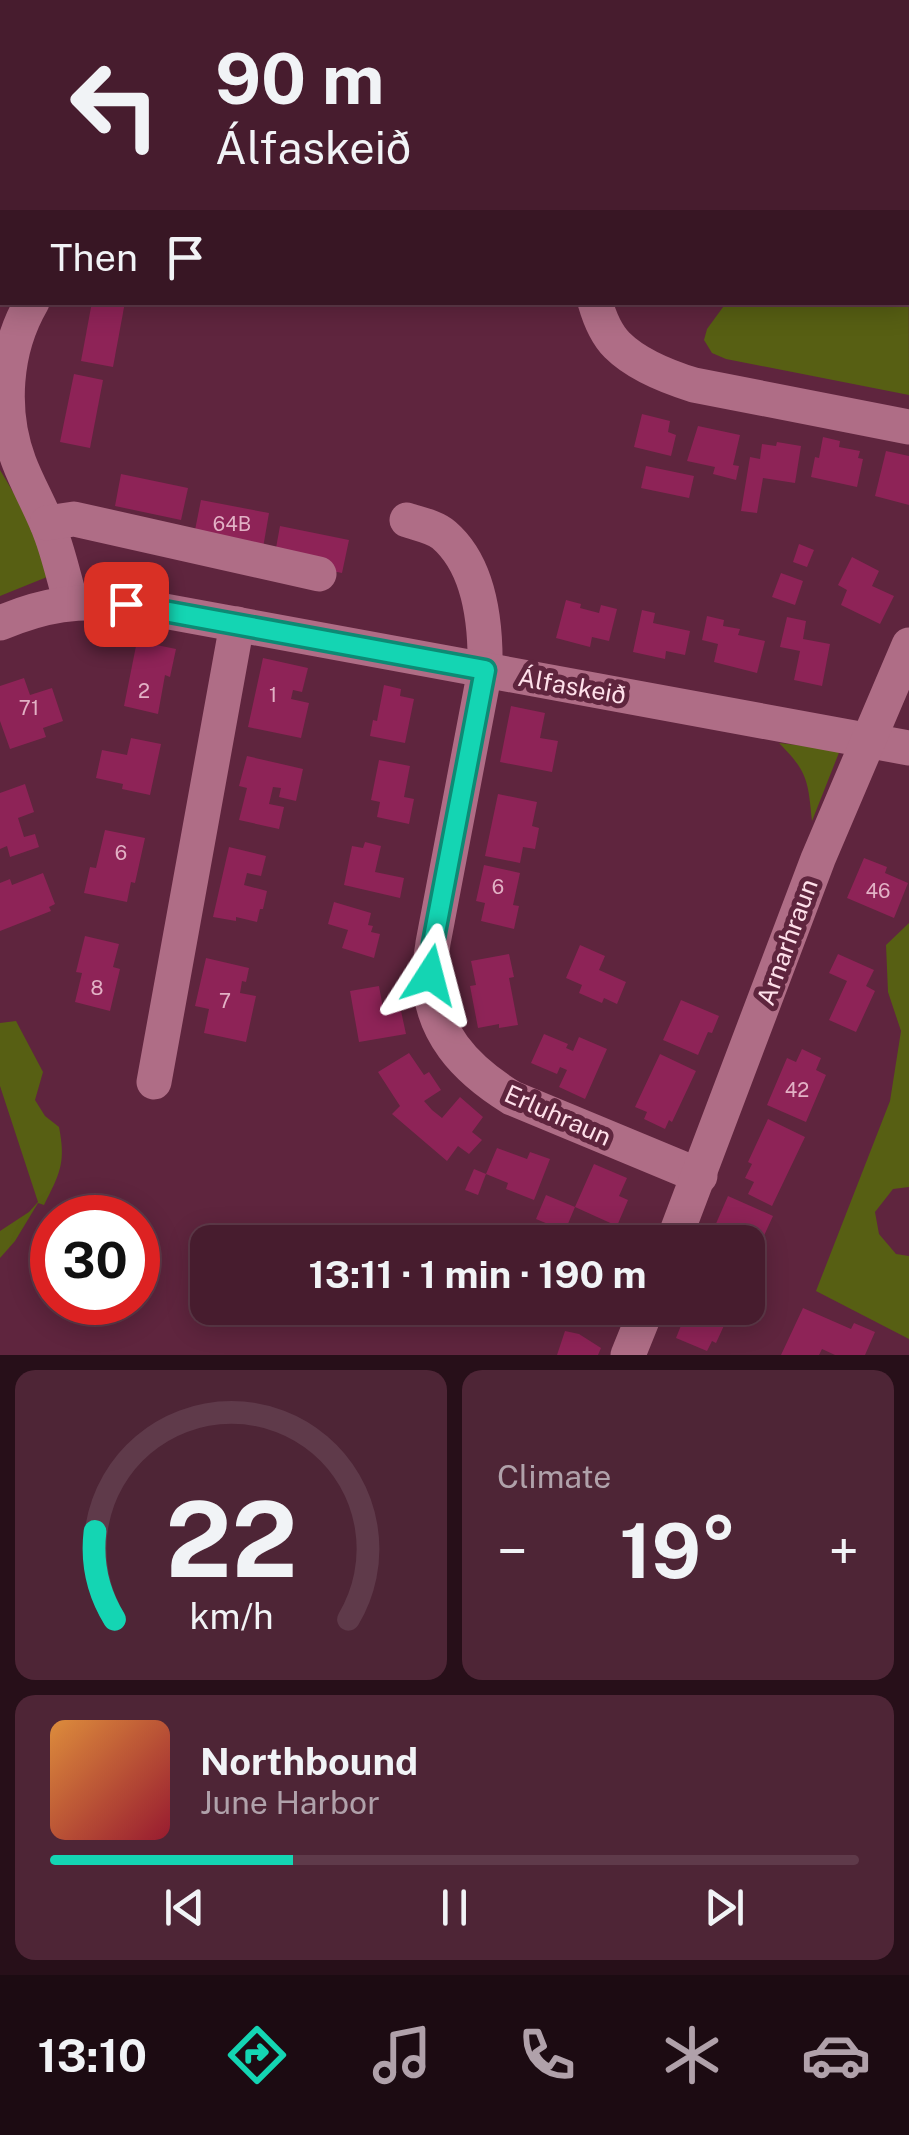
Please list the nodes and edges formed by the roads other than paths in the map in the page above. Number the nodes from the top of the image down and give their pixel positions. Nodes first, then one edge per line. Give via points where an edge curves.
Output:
1 (31, 305) edge
2 (596, 305) edge
3 (909, 427) edge
4 (407, 520) dead end
5 (46, 523) junction
6 (319, 574) dead end
7 (71, 602) junction
8 (0, 624) edge
9 (237, 624) junction
10 (909, 645) edge
11 (485, 670) junction
12 (868, 740) junction
13 (909, 748) edge
14 (154, 1082) dead end
15 (700, 1176) junction
16 (680, 1225) edge
17 (639, 1325) edge
18 (628, 1355) edge

1 - 5 street via 10,360 7,411 18,461
2 - 3 street via 616,344 670,378
4 - 11 street, Erluhraun via 442,532 466,563 486,632
5 - 6 street via 74,520
5 - 7 street
7 - 8 street, Álfaskeið
7 - 9 street, Álfaskeið via 126,604
9 - 11 street, Álfaskeið
9 - 14 street
10 - 12 street, Arnarhraun
11 - 12 street, Álfaskeið
11 - 15 street, Erluhraun via 433,943 430,975 439,1023 452,1048 512,1098
12 - 13 street, Álfaskeið
12 - 15 street, Arnarhraun
15 - 16 street, Arnarhraun
17 - 18 street

